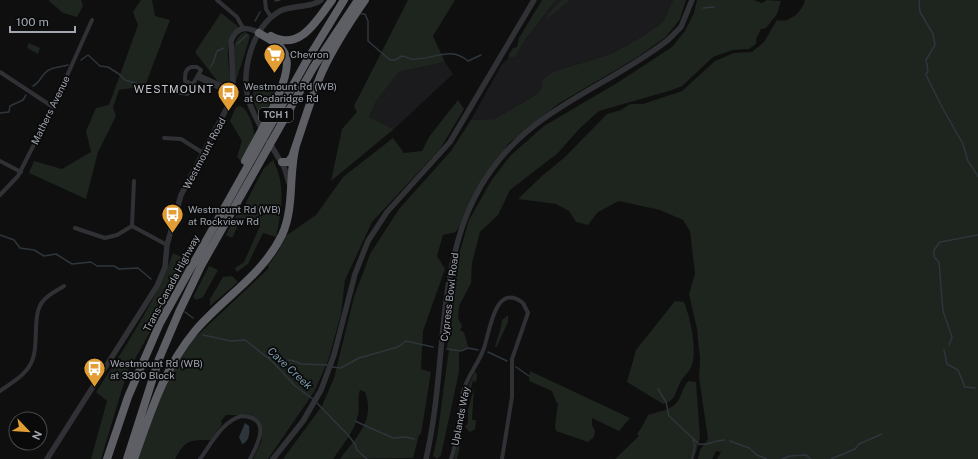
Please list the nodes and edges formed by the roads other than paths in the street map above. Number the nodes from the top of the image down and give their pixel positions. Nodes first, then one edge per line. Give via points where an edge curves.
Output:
1 (217, 0) edge
2 (265, 0) edge
3 (321, 0) edge
4 (332, 0) edge
5 (344, 0) edge
6 (358, 0) edge
7 (364, 0) edge
8 (534, 0) edge
9 (692, 0) edge
10 (271, 17) junction
11 (92, 20) dead end
12 (243, 28) junction
13 (259, 33) junction
14 (0, 72) edge
15 (198, 77) dead end
16 (232, 92) junction
17 (53, 107) junction
18 (164, 138) dead end
19 (296, 145) junction
20 (203, 153) junction
21 (280, 160) junction
22 (0, 162) edge
23 (21, 172) junction
24 (134, 181) dead end
25 (0, 195) edge
26 (291, 195) junction
27 (132, 226) junction
28 (75, 228) dead end
29 (210, 232) junction
30 (167, 245) junction
31 (64, 286) dead end
32 (0, 391) edge
33 (47, 459) edge
34 (107, 459) edge
35 (127, 459) edge
36 (134, 459) edge
37 (200, 459) edge
38 (250, 459) edge
39 (274, 459) edge
40 (426, 459) edge
41 (451, 459) edge
42 (502, 459) edge

1 - 12 street via 236,17
2 - 10 street via 266,9
3 - 10 street via 287,8
4 - 13 highway via 300,37 284,40
5 - 29 highway, Trans-Canada Highway / TCH 1 via 314,47
6 - 35 highway, Trans-Canada Highway / TCH 1 via 314,68 201,266 160,359
7 - 19 highway via 328,60
8 - 39 street via 450,142 391,207 368,241 355,274 334,355 321,390 303,422
9 - 40 street, Cypress Bowl Road via 686,19 675,34 535,125 502,156 476,193 463,222 453,257 446,298 435,413
10 - 13 street
11 - 17 street, Mathers Avenue
12 - 13 street
12 - 16 street, Westmount Road via 231,41
13 - 21 street via 251,51 246,81 248,97
13 - 29 highway via 282,49 288,63 287,74
14 - 17 street
15 - 16 street
16 - 20 street, Westmount Road via 224,117
17 - 23 street, Mathers Avenue
18 - 20 street via 181,139
19 - 21 highway via 290,160
19 - 26 highway via 291,174
20 - 30 street, Westmount Road via 181,195
21 - 26 street via 288,176
22 - 23 street
23 - 25 street, Mathers Avenue
24 - 27 street
26 - 36 highway via 286,225 262,267 203,322 177,355 161,386
27 - 28 street via 117,235 105,238
27 - 30 street
29 - 34 highway, Trans-Canada Highway / TCH 1 via 148,348 125,404
30 - 33 street, Westmount Road via 165,267 151,297
31 - 32 street via 41,304 34,354 29,366
37 - 38 street via 226,426 242,416 254,420 260,428 261,439
41 - 42 street, Uplands Way via 465,387 484,349 496,307 501,301 511,298 523,303 528,313 512,359 512,397

